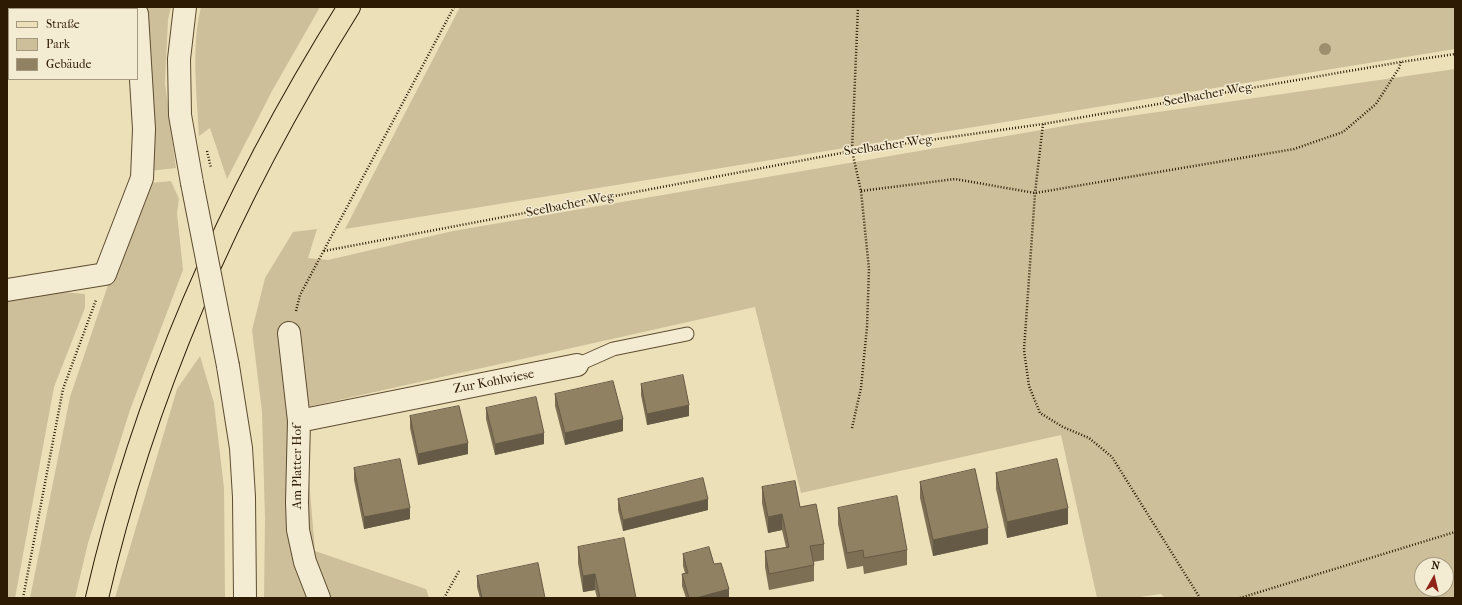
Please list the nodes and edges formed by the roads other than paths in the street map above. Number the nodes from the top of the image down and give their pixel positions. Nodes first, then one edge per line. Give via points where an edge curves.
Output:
1 (185, 7) edge
2 (349, 7) edge
3 (138, 30) edge
4 (7, 290) edge
5 (289, 333) road end
6 (686, 334) dead end
7 (577, 365) joint
8 (299, 421) junction
9 (97, 598) edge
10 (244, 598) edge
11 (319, 598) edge

1 - 10 street, bridge via 179,59 180,115 228,366 240,448 244,497
2 - 9 main road via 287,111 222,238 193,303 166,370 132,468 103,568
3 - 4 street via 144,129 142,178 105,274
5 - 8 street, Am Platter Hof
6 - 7 lane, Zur Kohlwiese via 613,349
7 - 8 street, Zur Kohlwiese
8 - 11 street, Am Platter Hof via 298,530 305,562

